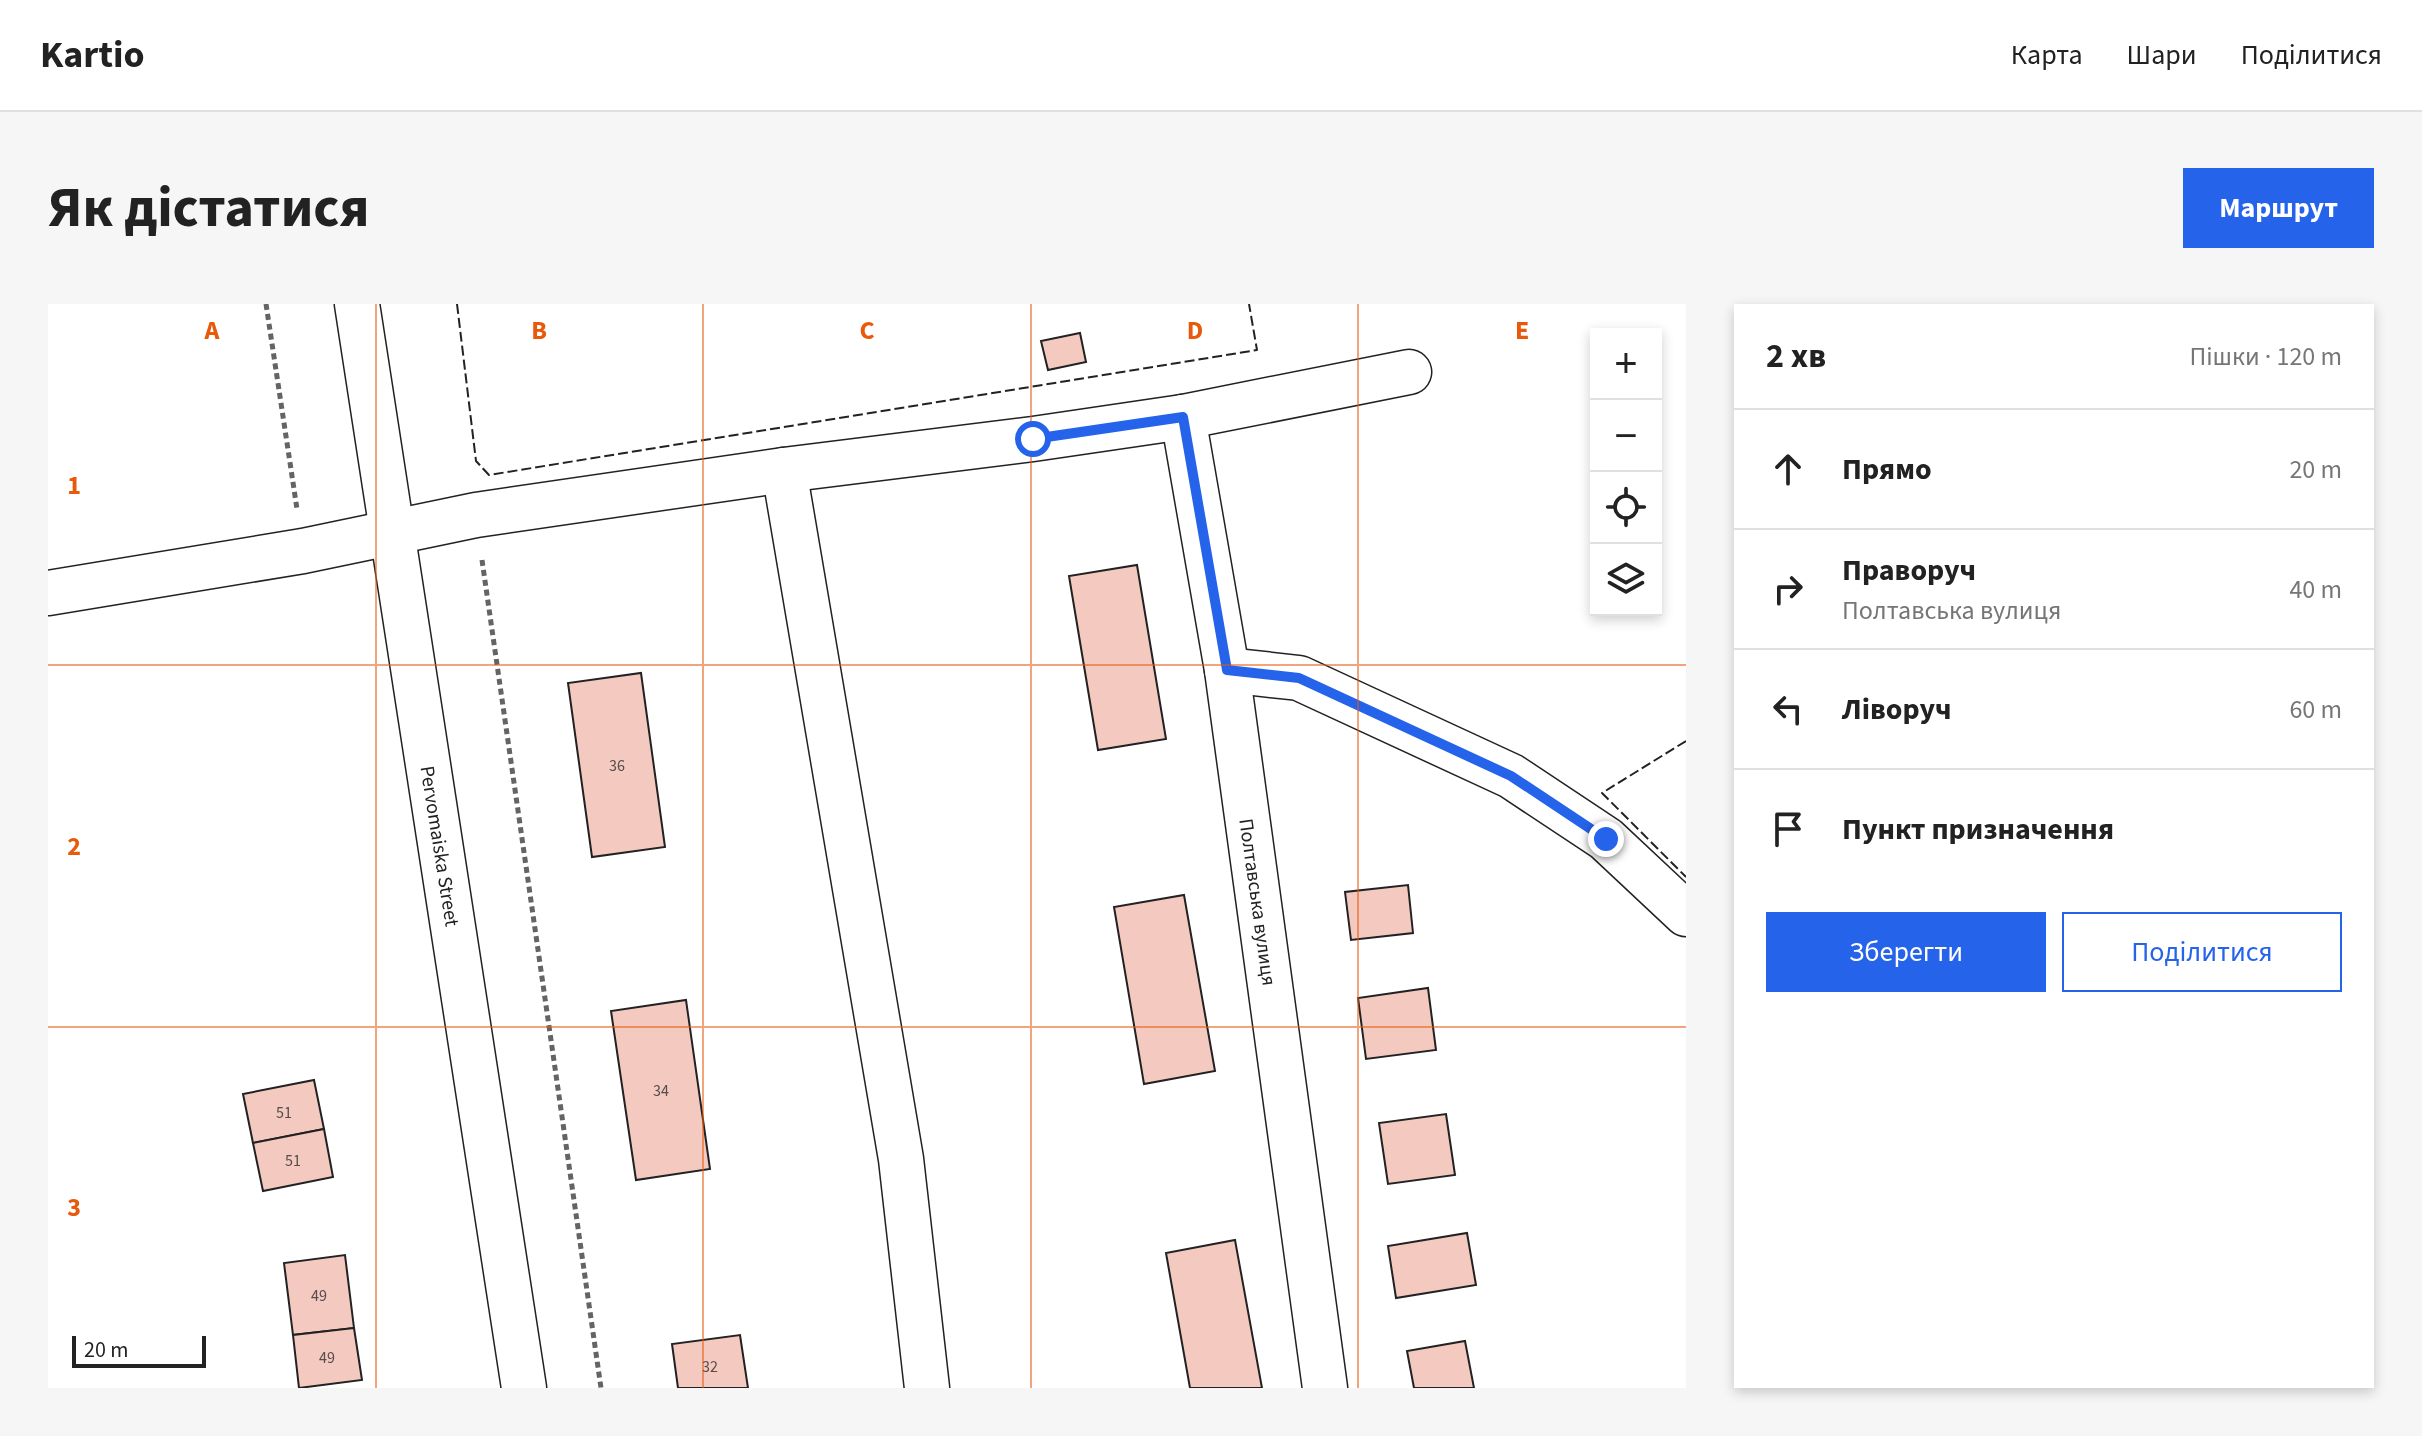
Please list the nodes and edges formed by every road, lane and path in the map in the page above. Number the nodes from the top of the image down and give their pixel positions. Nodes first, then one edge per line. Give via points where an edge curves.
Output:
1 (266, 304) edge
2 (357, 304) edge
3 (1409, 372) dead end
4 (1183, 417) junction
5 (784, 470) junction
6 (476, 515) junction
7 (392, 533) junction
8 (303, 551) junction
9 (48, 593) edge
10 (1227, 670) junction
11 (1686, 914) edge
12 (524, 1388) edge
13 (601, 1388) edge
14 (927, 1388) edge
15 (1325, 1388) edge

1 - 8 path
2 - 7 street, Pervomaiska Street
3 - 4 street
4 - 5 street
4 - 10 street, Полтавська вулиця
5 - 6 street
5 - 14 street via 901,1159
6 - 7 street
6 - 13 path
7 - 8 street
7 - 12 street, Pervomaiska Street
8 - 9 street
10 - 11 street via 1299,678 1511,776 1606,839
10 - 15 street, Полтавська вулиця

